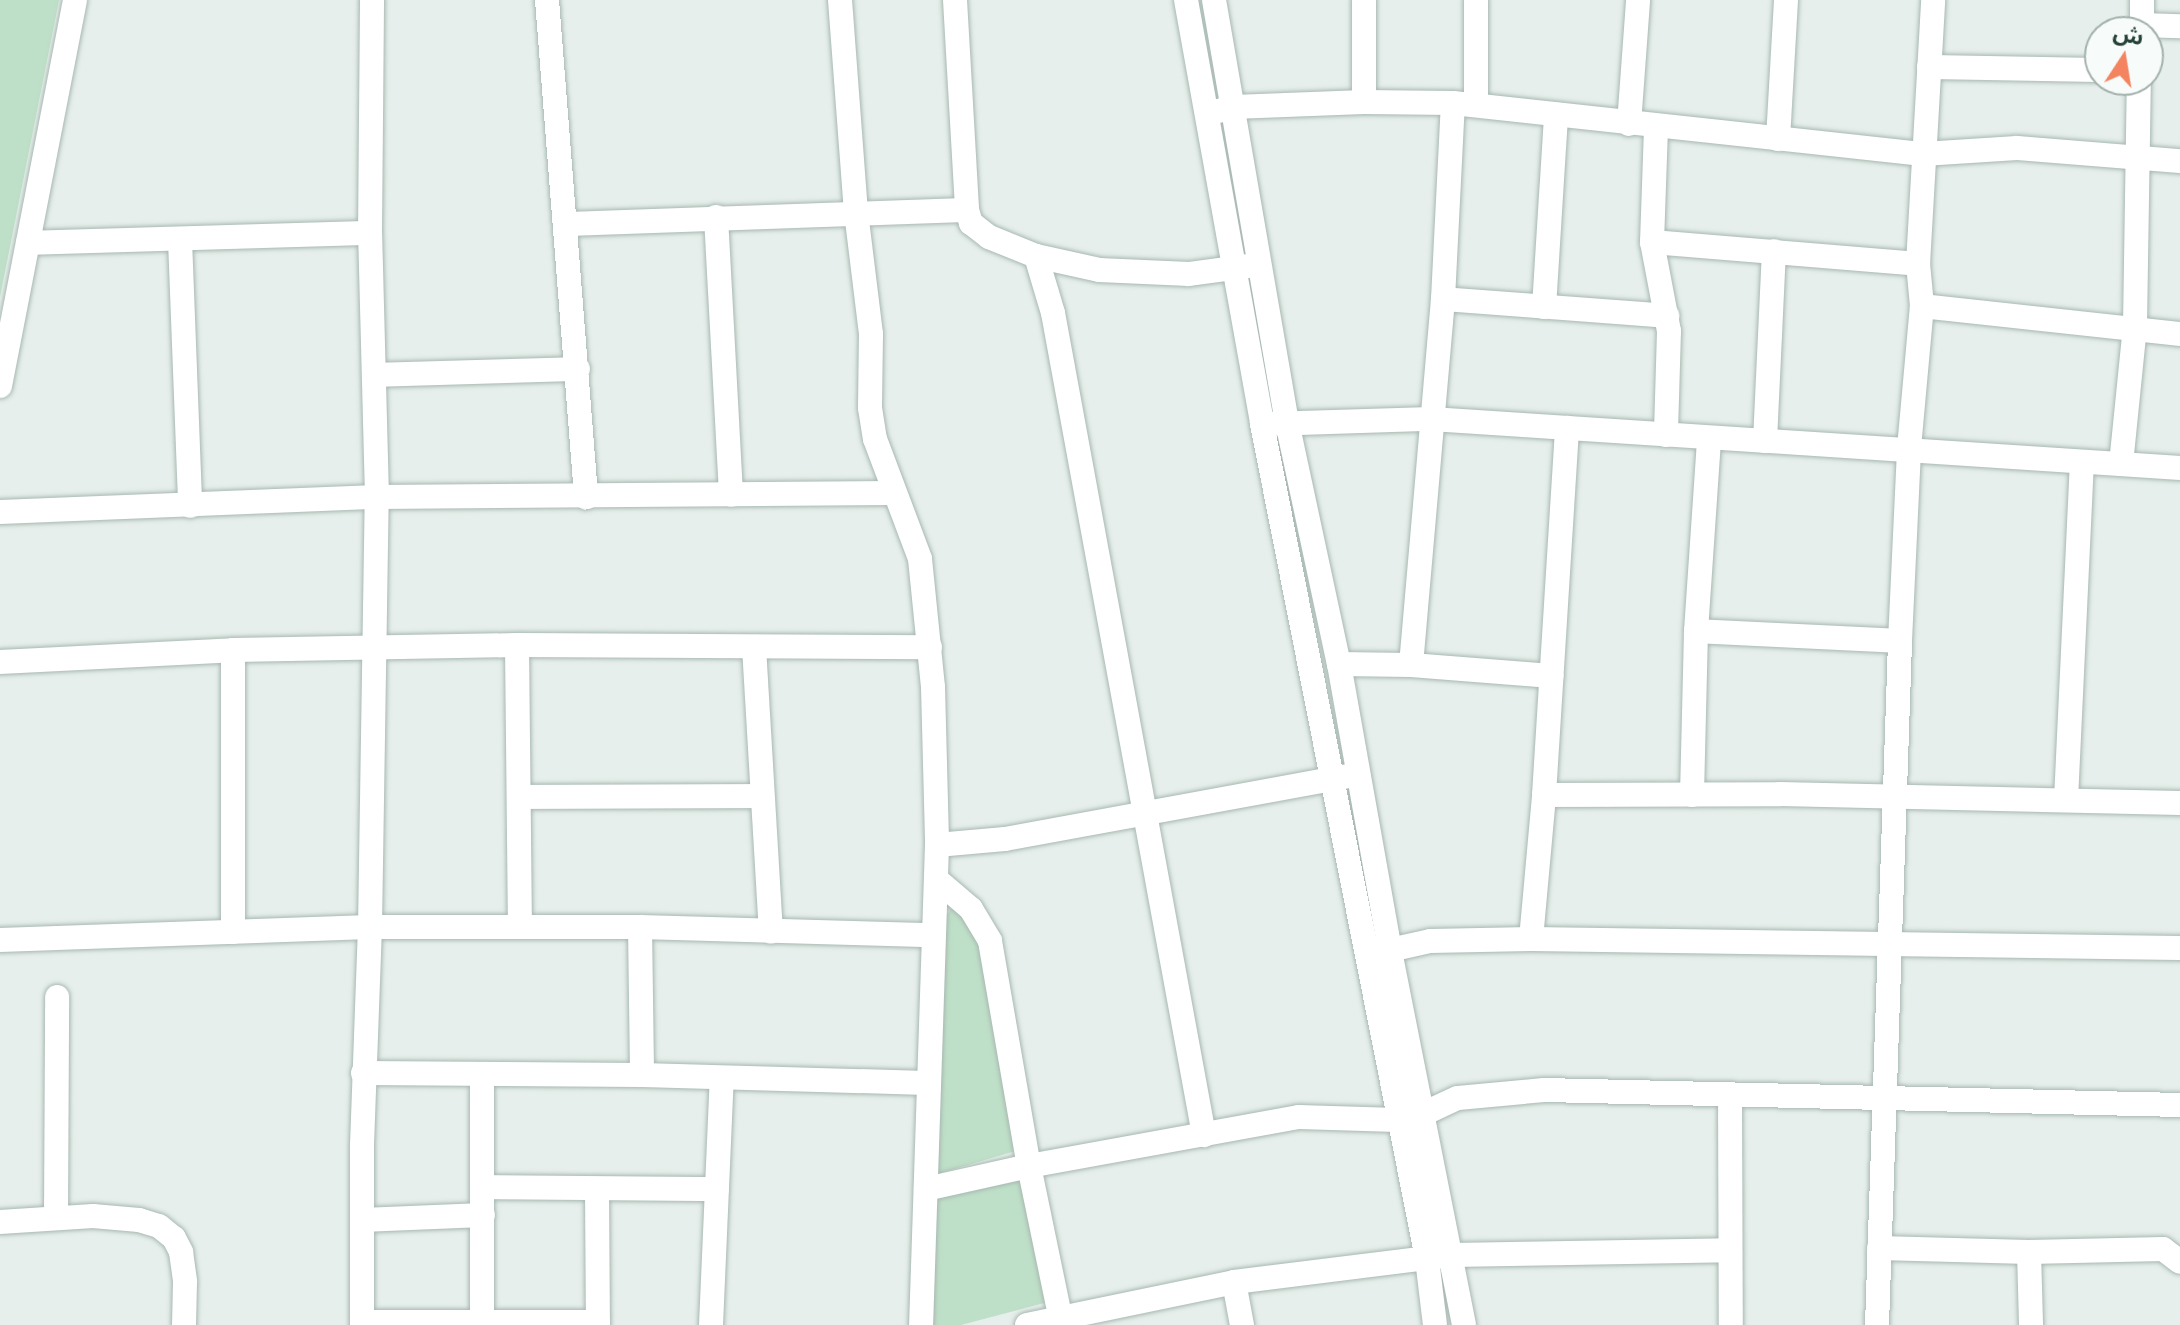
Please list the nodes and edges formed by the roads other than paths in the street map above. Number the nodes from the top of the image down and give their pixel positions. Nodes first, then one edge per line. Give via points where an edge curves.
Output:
1 (75, 0) edge
2 (372, 0) edge
3 (547, 0) edge
4 (840, 0) edge
5 (955, 0) edge
6 (1186, 0) edge
7 (1214, 0) edge
8 (1364, 0) edge
9 (1476, 0) edge
10 (1638, 0) edge
11 (1786, 0) edge
12 (1933, 0) edge
13 (1929, 67) junction
14 (2084, 70) edge
15 (2139, 96) edge
16 (1364, 102) junction
17 (1464, 104) junction
18 (1233, 107) junction
19 (1208, 114) junction
20 (1556, 114) junction
21 (1629, 124) junction
22 (1656, 128) junction
23 (1778, 139) junction
24 (1923, 154) junction
25 (2137, 159) junction
26 (2180, 161) edge
27 (967, 210) junction
28 (856, 212) junction
29 (716, 217) junction
30 (566, 224) junction
31 (370, 233) junction
32 (180, 240) junction
33 (1652, 242) junction
34 (28, 243) junction
35 (1774, 251) junction
36 (1036, 256) junction
37 (1918, 264) junction
38 (1248, 266) junction
39 (1443, 299) junction
40 (1922, 306) junction
41 (1544, 307) junction
42 (1667, 316) junction
43 (2135, 326) junction
44 (2180, 334) edge
45 (578, 369) junction
46 (375, 375) junction
47 (0, 386) edge
48 (1431, 419) junction
49 (1274, 423) junction
50 (1567, 428) junction
51 (1666, 435) junction
52 (1709, 439) junction
53 (1765, 441) junction
54 (1909, 448) junction
55 (2082, 462) junction
56 (2121, 464) junction
57 (2180, 468) edge
58 (893, 493) junction
59 (731, 495) junction
60 (377, 497) junction
61 (586, 497) junction
62 (190, 506) junction
63 (0, 512) edge
64 (1696, 631) junction
65 (1900, 641) junction
66 (517, 645) junction
67 (374, 647) junction
68 (754, 647) junction
69 (930, 647) junction
70 (233, 650) junction
71 (0, 662) edge
72 (1339, 664) junction
73 (1411, 665) junction
74 (1552, 676) junction
75 (1360, 774) junction
76 (1334, 779) junction
77 (1544, 795) junction
78 (1692, 795) junction
79 (761, 796) junction
80 (521, 797) junction
81 (1895, 797) junction
82 (2066, 800) junction
83 (2180, 803) edge
84 (1147, 812) junction
85 (937, 845) junction
86 (936, 879) junction
87 (520, 926) junction
88 (370, 927) junction
89 (640, 927) junction
90 (771, 931) junction
91 (233, 932) junction
92 (932, 935) junction
93 (1531, 939) junction
94 (0, 940) edge
95 (1891, 944) junction
96 (2180, 948) edge
97 (1390, 951) junction
98 (1366, 955) junction
99 (57, 997) dead end
100 (363, 1073) junction
101 (482, 1074) junction
102 (642, 1075) junction
103 (722, 1078) junction
104 (927, 1083) junction
105 (1730, 1095) junction
106 (1885, 1100) junction
107 (2180, 1105) edge
108 (1423, 1114) junction
109 (1397, 1120) junction
110 (1204, 1135) junction
111 (1029, 1166) junction
112 (483, 1187) junction
113 (597, 1189) junction
114 (717, 1189) junction
115 (926, 1189) junction
116 (483, 1215) junction
117 (56, 1218) junction
118 (362, 1220) junction
119 (0, 1222) edge
120 (1879, 1248) junction
121 (1729, 1250) junction
122 (2029, 1252) junction
123 (1452, 1255) junction
124 (1427, 1259) junction
125 (2180, 1262) edge
126 (1234, 1282) junction
127 (482, 1320) junction
128 (1061, 1321) edge
129 (598, 1323) edge
130 (362, 1324) edge
131 (184, 1325) edge
132 (711, 1325) edge
133 (921, 1325) edge
134 (1027, 1325) edge
135 (1242, 1325) edge
136 (1435, 1325) edge
137 (1464, 1325) edge
138 (1731, 1325) edge
139 (1877, 1325) edge
140 (2031, 1325) edge

1 - 34 street
2 - 31 street
3 - 30 street
4 - 28 street
5 - 27 street
6 - 19 street
7 - 18 street
8 - 16 street
9 - 17 street
10 - 21 street
11 - 23 street
12 - 13 street
13 - 14 street
13 - 24 street
15 - 25 street
16 - 17 street
16 - 18 street
17 - 20 street
17 - 39 street
18 - 19 street
18 - 38 street
19 - 38 street
20 - 21 street
20 - 41 street
21 - 22 street
22 - 23 street
22 - 33 street
23 - 24 street
24 - 25 street via 2017,148
24 - 37 street
25 - 26 street
25 - 43 street
27 - 28 street
27 - 36 street via 971,223 989,237
28 - 29 street
28 - 58 street via 871,334 872,424
29 - 30 street
29 - 59 street
30 - 45 street
31 - 32 street
31 - 46 street
32 - 34 street
32 - 62 street
33 - 35 street
33 - 42 street
34 - 47 street
35 - 37 street
35 - 53 street
36 - 38 street via 1099,270 1189,274
36 - 84 street via 1053,313
37 - 40 street
38 - 49 street
39 - 41 street
39 - 48 street
40 - 43 street
40 - 54 street
41 - 42 street
42 - 51 street
43 - 44 street
43 - 56 street
45 - 46 street
45 - 61 street
46 - 60 street
48 - 49 street
48 - 50 street
48 - 73 street
49 - 72 street
49 - 76 street
50 - 51 street
50 - 74 street
51 - 52 street
52 - 53 street
52 - 64 street
53 - 54 street
54 - 55 street
54 - 65 street
55 - 56 street
55 - 82 street
56 - 57 street
58 - 59 street
58 - 69 street via 920,559
59 - 61 street
60 - 61 street
60 - 62 street
60 - 67 street
62 - 63 street
64 - 65 street
64 - 78 street
65 - 81 street
66 - 67 street
66 - 68 street
66 - 80 street
67 - 70 street
67 - 88 street
68 - 69 street
68 - 79 street
69 - 85 street
70 - 71 street
70 - 91 street
72 - 73 street
72 - 75 street
73 - 74 street
74 - 77 street
75 - 76 street
75 - 97 street
76 - 84 street
76 - 98 street
77 - 78 street
77 - 93 street
78 - 81 street
79 - 80 street
79 - 90 street
80 - 87 street
81 - 82 street
81 - 95 street
82 - 83 street
84 - 85 street via 1005,839
84 - 110 street
85 - 86 street
86 - 92 street
86 - 111 street via 971,909 990,941
87 - 88 street
87 - 89 street
88 - 91 street
88 - 100 street
89 - 90 street
89 - 102 street
90 - 92 street
91 - 94 street
92 - 104 street
93 - 95 street
93 - 97 street via 1430,941
95 - 96 street
95 - 106 street
97 - 98 street
97 - 108 street
98 - 109 street
99 - 117 street
100 - 101 street
100 - 118 street
101 - 102 street
101 - 112 street
102 - 103 street
103 - 104 street
103 - 114 street
104 - 115 street
105 - 106 street
105 - 108 street via 1544,1090 1458,1098
105 - 121 street
106 - 107 street
106 - 120 street
108 - 109 street
108 - 123 street
109 - 110 street via 1299,1117
109 - 124 street
110 - 111 street
111 - 115 street
111 - 128 street
112 - 113 street
112 - 116 street
113 - 114 street
113 - 129 street
114 - 132 street
115 - 133 street
116 - 118 street
116 - 127 street
117 - 119 street
117 - 131 street via 139,1220 174,1238 185,1282
118 - 130 street
120 - 122 street
120 - 139 street
121 - 123 street
121 - 138 street
122 - 125 street via 2163,1249
122 - 140 street
123 - 124 street
123 - 137 street
124 - 126 street
124 - 136 street
126 - 128 street
126 - 135 street
127 - 129 street
127 - 130 street
128 - 134 street

